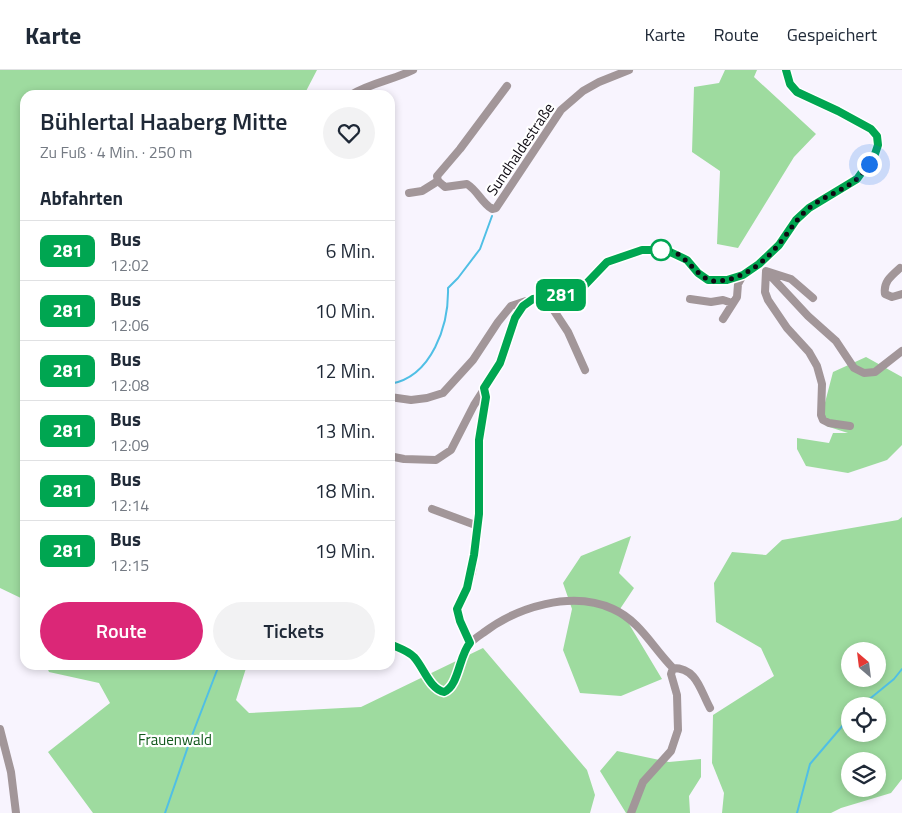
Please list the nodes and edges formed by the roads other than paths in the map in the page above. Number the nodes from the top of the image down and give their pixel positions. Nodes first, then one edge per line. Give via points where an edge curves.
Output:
1 (413, 70) edge
2 (629, 70) edge
3 (786, 70) edge
4 (507, 86) dead end
5 (359, 90) edge
6 (438, 181) junction
7 (409, 193) dead end
8 (759, 264) junction
9 (900, 268) dead end
10 (766, 271) junction
11 (743, 275) junction
12 (902, 294) edge
13 (544, 297) junction
14 (813, 298) dead end
15 (533, 299) junction
16 (690, 299) dead end
17 (732, 303) junction
18 (723, 319) dead end
19 (902, 351) edge
20 (585, 370) dead end
21 (484, 388) junction
22 (395, 398) edge
23 (850, 426) dead end
24 (395, 457) edge
25 (432, 509) dead end
26 (478, 526) junction
27 (470, 643) junction
28 (395, 646) edge
29 (673, 668) junction
30 (710, 708) dead end
31 (0, 729) edge
32 (16, 813) edge
33 (631, 813) edge

1 - 5 street
2 - 6 street, Sundhaldestraße via 599,82 577,95 561,110 496,208 485,205 475,189 467,184 445,187
3 - 8 street via 790,84 797,92 871,129 877,136 878,145 857,179 809,208
4 - 6 street via 437,176
6 - 7 street via 422,191
8 - 10 street
8 - 11 street
9 - 12 street via 888,280 884,291 892,297
10 - 14 street via 791,278
10 - 19 street via 808,316 836,340 854,368 864,373 875,372
10 - 23 street via 768,300 817,366 822,384 822,420
11 - 13 street via 727,280 708,280 687,260 666,250 642,250 607,262 573,293
11 - 17 street
13 - 15 street
13 - 20 street via 568,332
15 - 21 street via 515,318 500,363
15 - 22 street via 511,306 473,360 443,393 410,400
16 - 17 street
17 - 18 street
21 - 24 street via 451,450 436,460
21 - 26 street via 486,397 478,462
25 - 26 street
26 - 27 street via 472,572 457,609
27 - 28 street via 453,684 444,692 431,682 414,658
27 - 29 street via 497,622 528,609 564,602 596,603 614,609 636,625
29 - 30 street via 689,672
29 - 33 street via 671,674 676,689 678,719 675,741 666,758 643,782
31 - 32 street via 11,772

